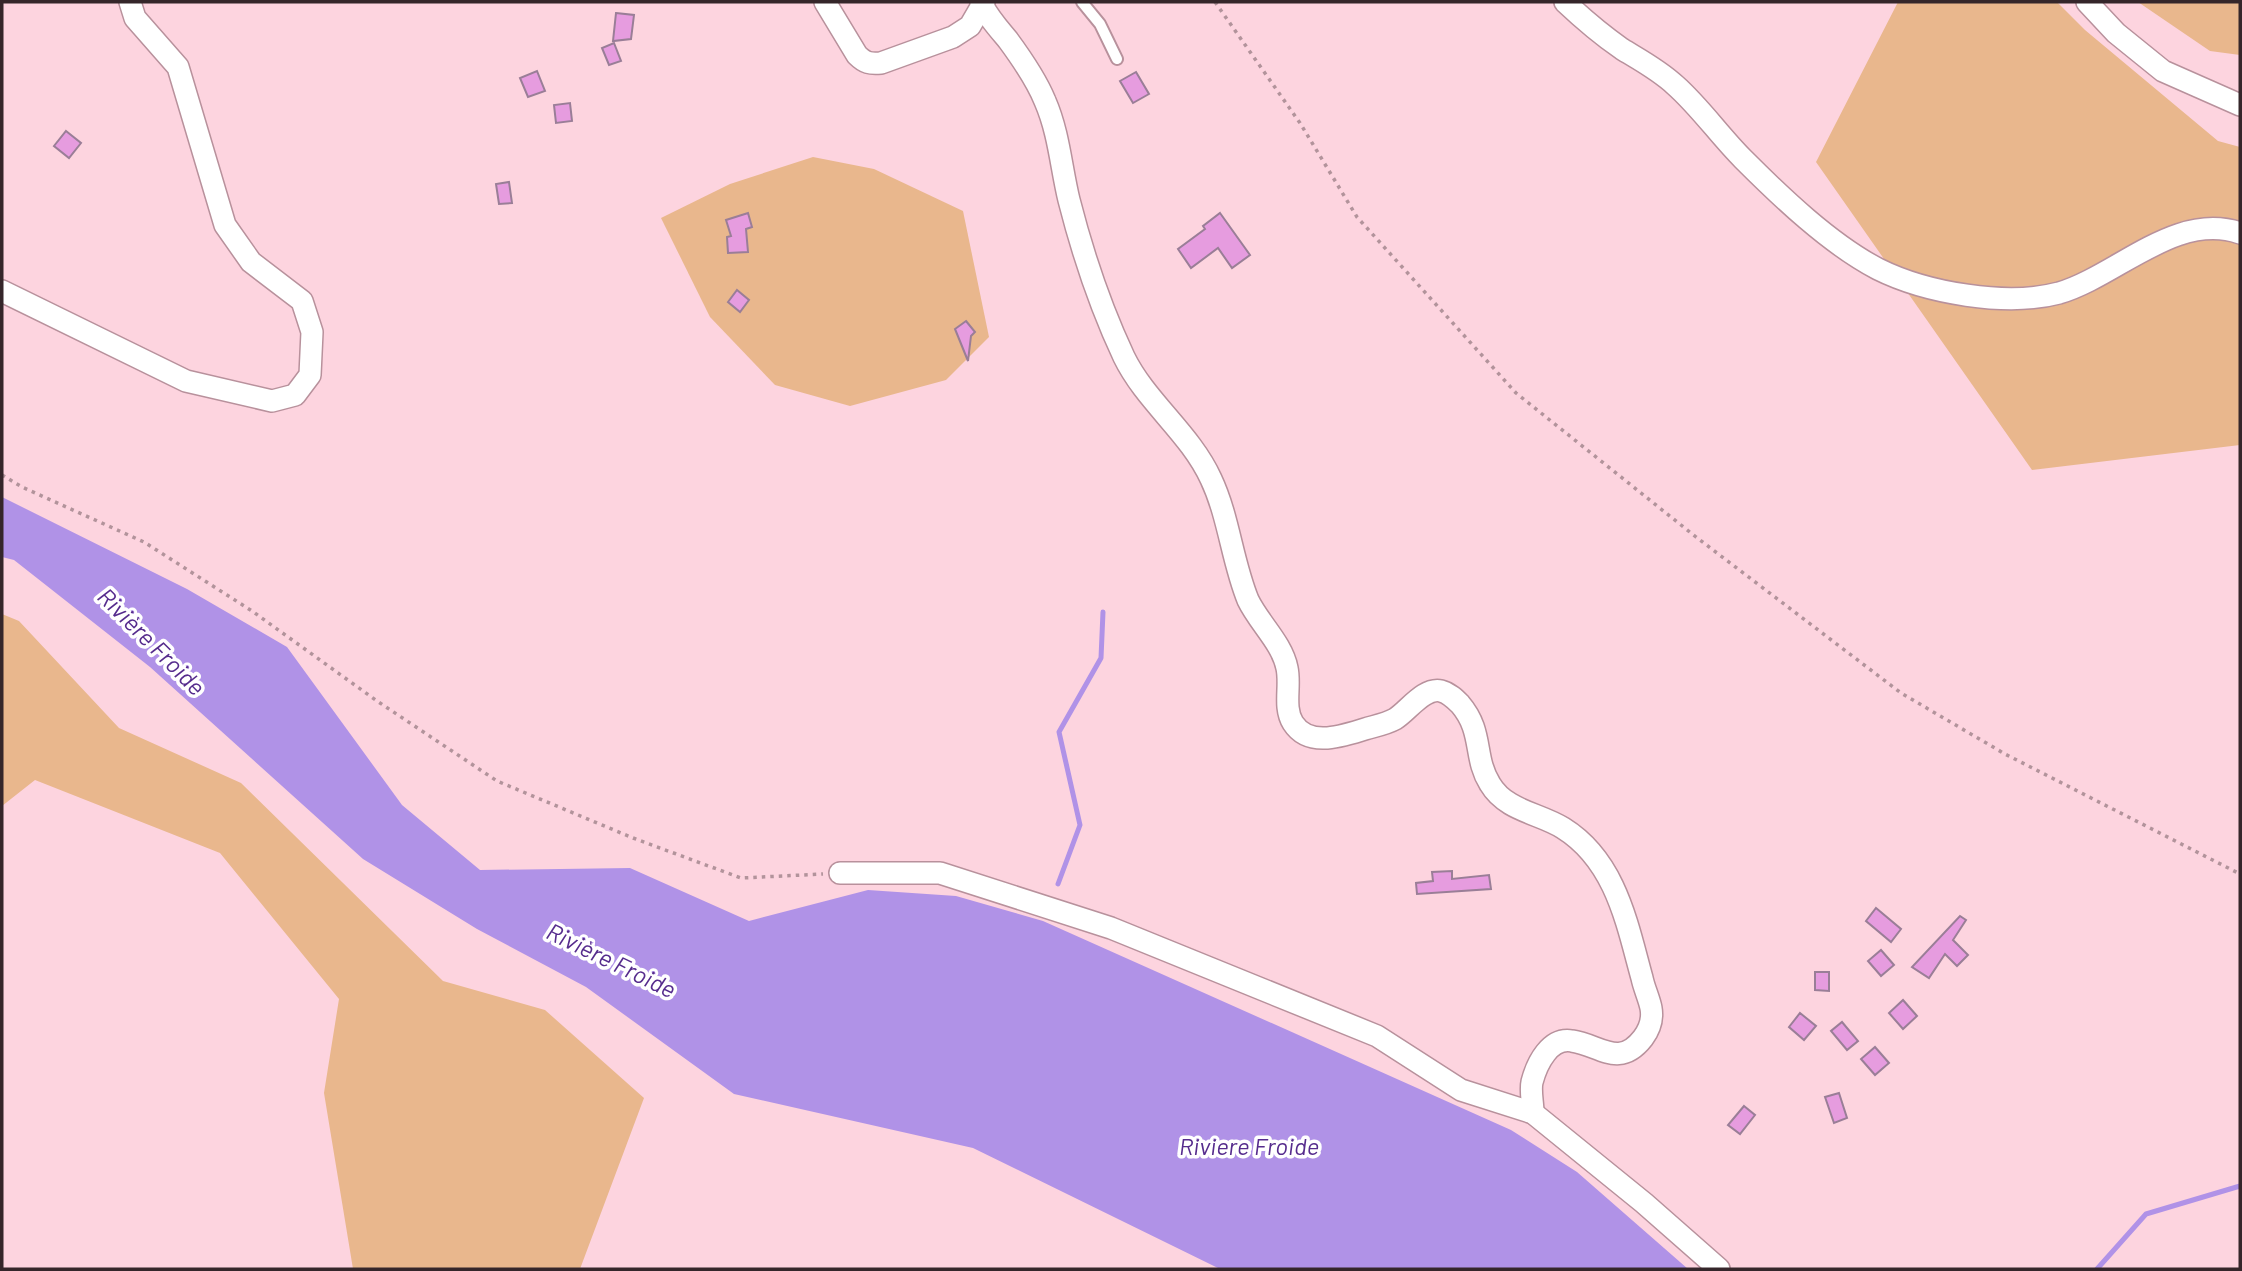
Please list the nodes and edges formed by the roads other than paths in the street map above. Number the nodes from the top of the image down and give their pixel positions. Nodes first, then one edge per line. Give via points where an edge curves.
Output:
1 (130, 2) edge
2 (825, 2) edge
3 (1082, 2) edge
4 (1565, 2) edge
5 (2087, 2) edge
6 (982, 3) edge
7 (1116, 59) dead end
8 (2240, 105) edge
9 (2240, 233) edge
10 (2, 291) edge
11 (840, 873) road end
12 (1533, 1113) junction
13 (1719, 1269) edge

1 - 10 street via 135,18 178,67 225,225 251,262 302,301 312,332 310,375 295,395 272,401 186,381
2 - 6 street via 857,55 871,64 953,37 970,26
3 - 7 lane via 1100,24
4 - 9 street via 1674,84 1742,158 1850,251 1880,269 1937,289 1978,298 2040,297 2091,279 2190,231 2210,228
5 - 8 street via 2116,33 2164,71
6 - 12 street via 1047,103 1096,294 1126,361 1211,478 1248,599 1287,667 1292,722 1313,738 1339,737 1392,721 1431,691 1442,691 1454,698 1476,729 1480,758 1491,786 1507,803 1576,837 1609,879 1630,926 1651,1008 1649,1027 1628,1052 1599,1051 1572,1041 1559,1041 1548,1049 1531,1085
11 - 12 street via 940,873 1111,928 1377,1036 1461,1090
12 - 13 street

